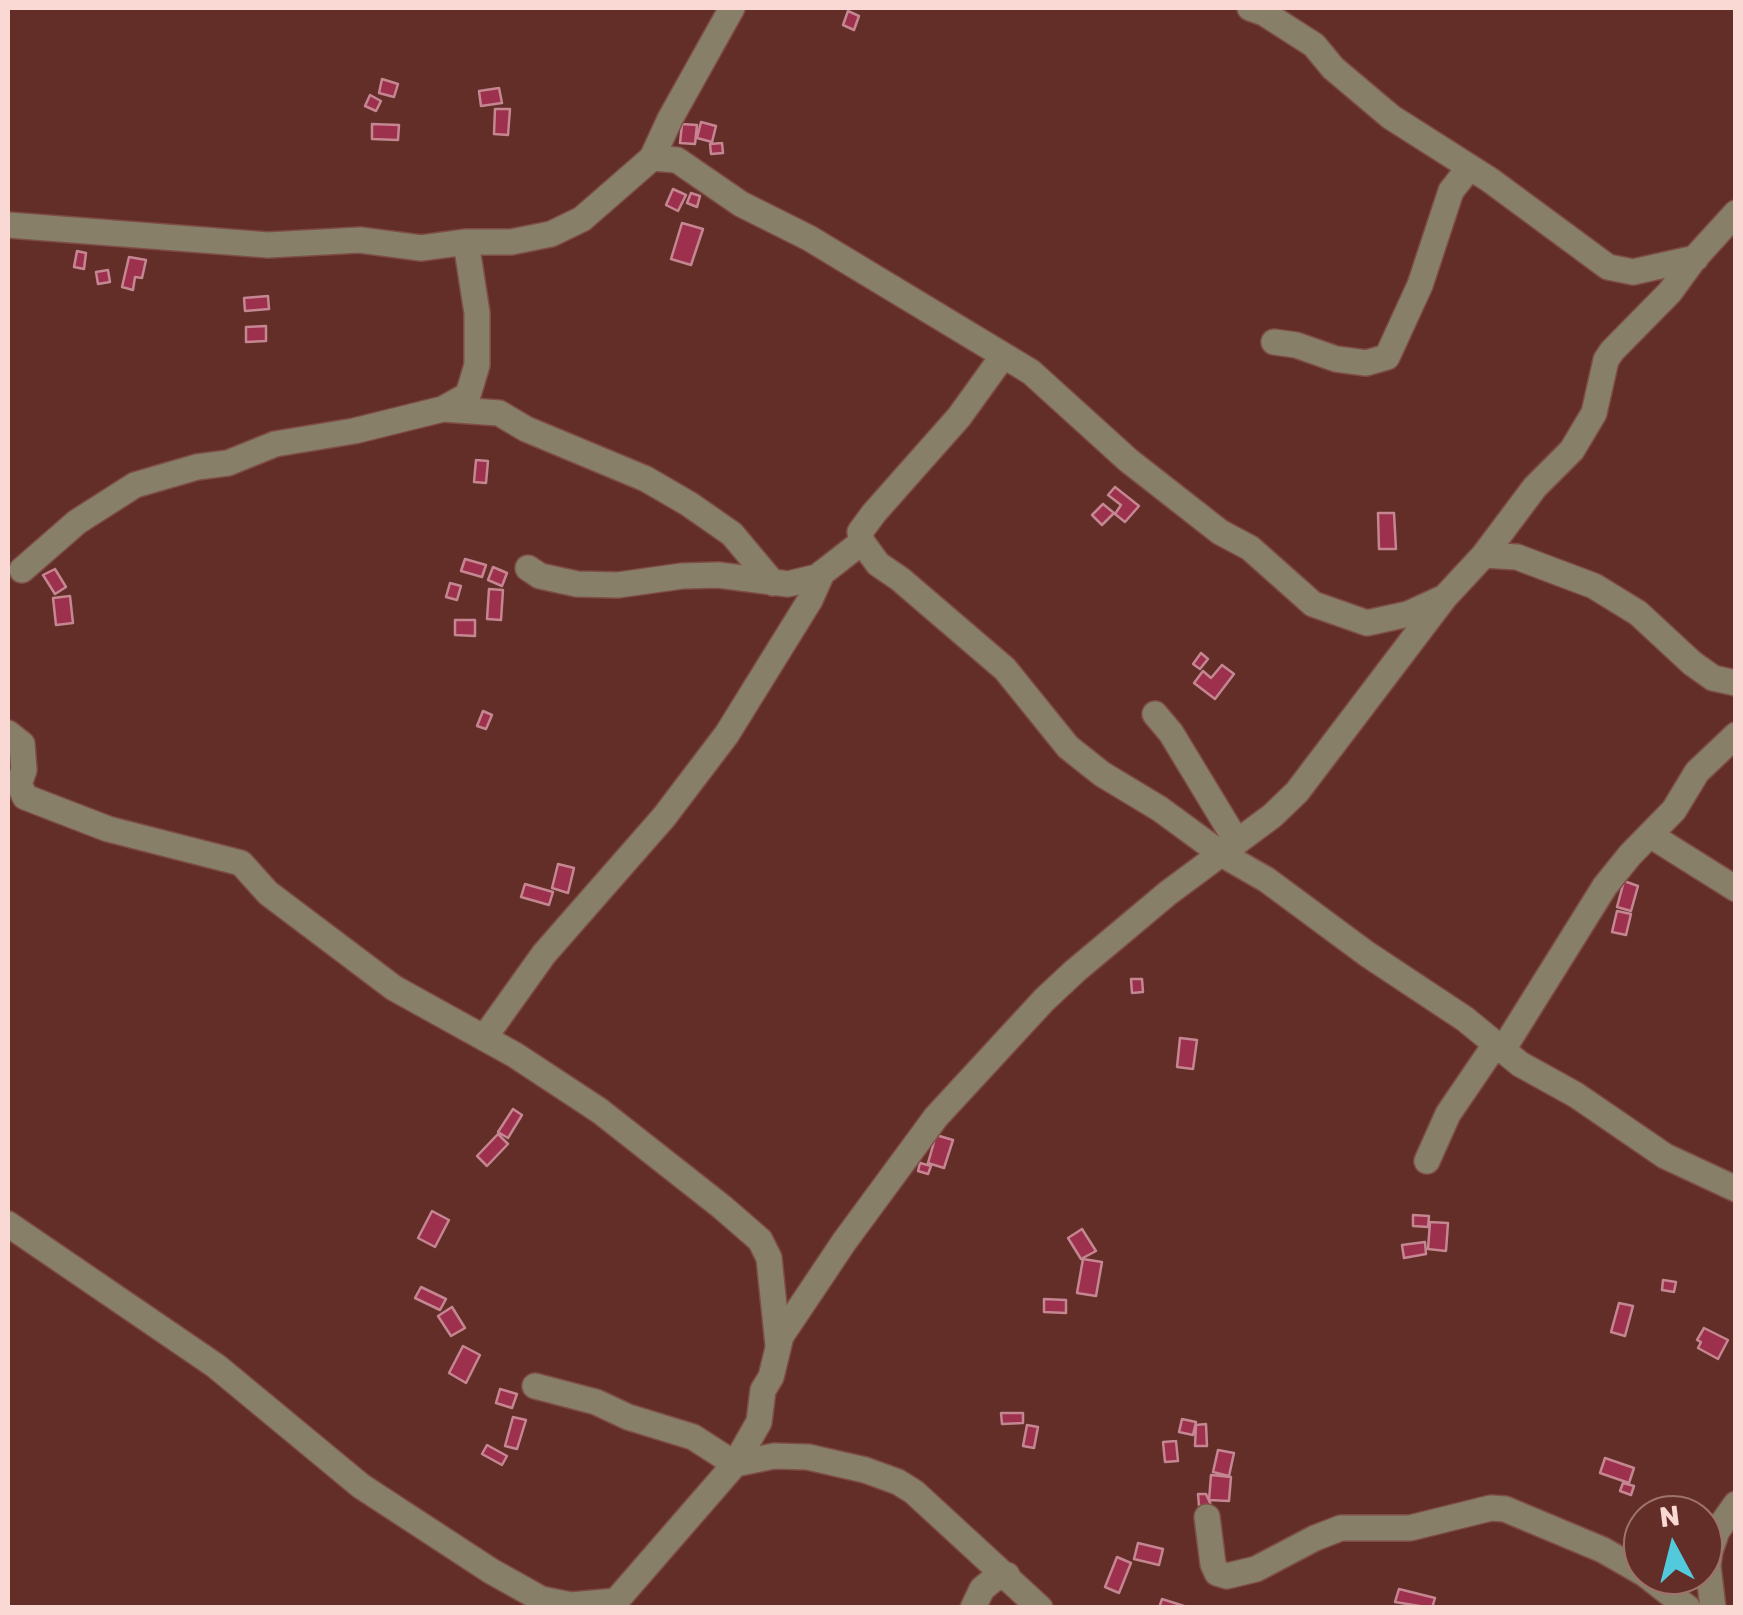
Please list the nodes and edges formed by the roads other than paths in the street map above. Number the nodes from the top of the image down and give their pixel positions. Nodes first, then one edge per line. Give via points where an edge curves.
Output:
1 (732, 8) edge
2 (1250, 8) edge
3 (652, 158) junction
4 (1469, 168) junction
5 (1736, 213) edge
6 (8, 225) edge
7 (1736, 239) edge
8 (466, 242) junction
9 (1694, 259) junction
10 (1274, 342) dead end
11 (1003, 356) junction
12 (444, 409) junction
13 (862, 542) junction
14 (1484, 555) junction
15 (528, 568) dead end
16 (22, 570) dead end
17 (822, 573) junction
18 (774, 583) junction
19 (1445, 597) junction
20 (1736, 683) edge
21 (1155, 714) dead end
22 (8, 733) edge
23 (1736, 735) edge
24 (1650, 835) junction
25 (1228, 848) junction
26 (1736, 890) edge
27 (484, 1038) junction
28 (1499, 1048) junction
29 (1426, 1160) dead end
30 (1736, 1189) edge
31 (8, 1224) edge
32 (779, 1348) junction
33 (535, 1386) dead end
34 (735, 1464) junction
35 (1736, 1504) edge
36 (1208, 1517) dead end
37 (1623, 1563) edge
38 (1007, 1575) junction
39 (613, 1604) edge
40 (973, 1608) edge
41 (1040, 1608) edge
42 (1713, 1608) edge

1 - 3 street
2 - 4 street via 1314,45 1391,118
3 - 8 street via 568,228 511,242
3 - 11 street via 690,166 741,204
4 - 9 street via 1608,267 1634,272
4 - 10 street via 1451,190 1387,358 1351,362
5 - 9 street
6 - 8 street via 268,245 360,240 421,248
7 - 9 street
8 - 12 street via 477,365 468,394
9 - 14 street via 1612,351 1594,413 1579,438
11 - 13 street via 874,513 860,532
11 - 19 street via 1313,604 1367,623
12 - 16 street via 275,444 228,463 135,484
12 - 18 street via 499,413 646,479 732,534
13 - 17 street
13 - 25 street via 878,564 1016,679 1068,747
14 - 19 street
14 - 20 street via 1527,560 1594,586 1638,612 1713,678
15 - 18 street via 577,584 718,575
17 - 18 street
17 - 27 street via 726,734 664,818 544,954
19 - 25 street via 1297,792
21 - 25 street via 1171,732
22 - 27 street via 22,744 19,784 25,797 108,829 241,862 268,893 394,988
23 - 24 street
24 - 26 street
24 - 28 street via 1605,886
25 - 28 street
25 - 32 street via 1044,1000 936,1116 844,1242
27 - 32 street via 600,1111 760,1240 769,1258
28 - 29 street via 1448,1114
28 - 30 street via 1665,1156
31 - 39 street via 216,1366 361,1486 505,1580 571,1606
32 - 34 street via 762,1390 759,1422
33 - 34 street via 693,1437
34 - 38 street via 808,1456 898,1482
34 - 39 street
35 - 42 street via 1710,1551
36 - 37 street via 1214,1564 1227,1576 1341,1528 1410,1528 1492,1508
38 - 40 street via 982,1589
38 - 41 street

